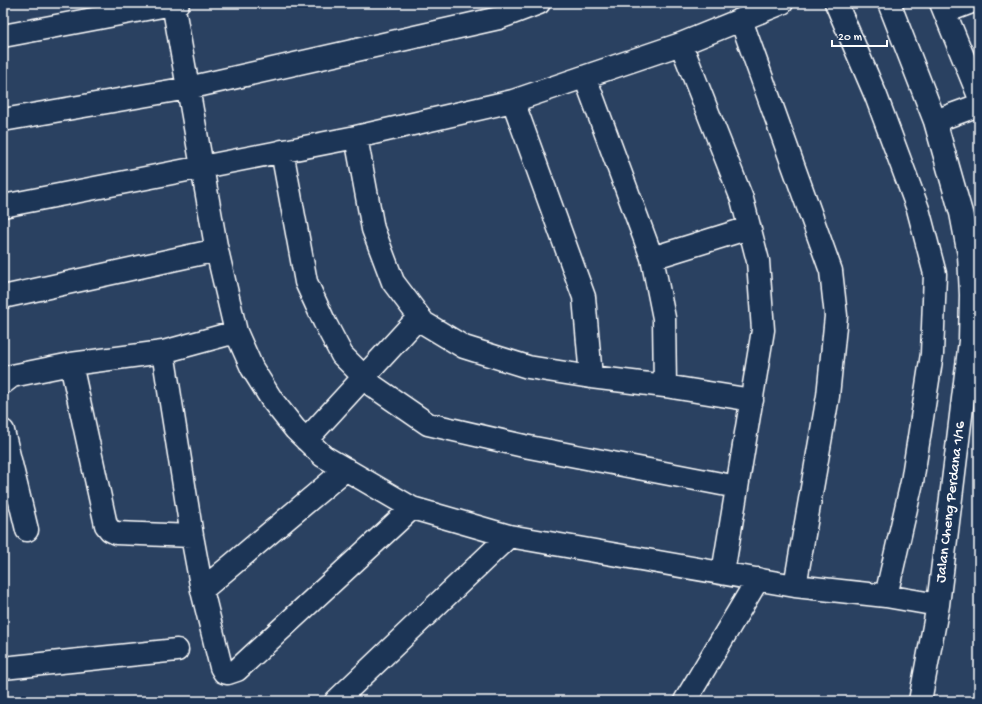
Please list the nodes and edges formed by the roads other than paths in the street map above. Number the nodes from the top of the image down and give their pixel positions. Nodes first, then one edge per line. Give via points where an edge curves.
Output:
1 (175, 3) edge
2 (539, 3) edge
3 (782, 3) edge
4 (836, 3) edge
5 (889, 3) edge
6 (969, 3) edge
7 (943, 8) edge
8 (741, 20) junction
9 (3, 36) edge
10 (681, 44) junction
11 (585, 77) junction
12 (188, 88) junction
13 (979, 96) edge
14 (513, 101) junction
15 (979, 105) edge
16 (3, 120) edge
17 (935, 121) junction
18 (356, 137) junction
19 (282, 151) junction
20 (202, 167) junction
21 (3, 206) edge
22 (749, 228) junction
23 (217, 250) junction
24 (652, 258) junction
25 (3, 297) edge
26 (419, 317) junction
27 (236, 332) junction
28 (163, 352) junction
29 (71, 364) junction
30 (363, 376) junction
31 (592, 377) junction
32 (3, 383) edge
33 (665, 386) junction
34 (752, 400) junction
35 (3, 431) edge
36 (306, 440) junction
37 (346, 469) junction
38 (737, 487) junction
39 (412, 508) junction
40 (27, 530) dead end
41 (192, 536) junction
42 (509, 536) junction
43 (723, 573) junction
44 (758, 579) junction
45 (795, 586) junction
46 (202, 590) junction
47 (886, 596) junction
48 (938, 605) junction
49 (176, 650) dead end
50 (3, 668) edge
51 (336, 701) edge
52 (686, 701) edge
53 (920, 701) edge

1 - 9 street
1 - 12 street
2 - 12 street via 499,18
3 - 8 street
4 - 47 street via 876,96 918,209 935,274 932,354 912,482
5 - 17 street, Jalan Cheng Perdana 1/16
6 - 7 street
7 - 13 street
8 - 10 street
8 - 45 street via 832,271 836,316 828,396
10 - 11 street
10 - 22 street via 742,199
11 - 14 street
11 - 24 street
12 - 16 street
12 - 20 street
14 - 18 street
14 - 31 street via 584,297
15 - 17 street
17 - 48 street, Jalan Cheng Perdana 1/16 via 961,213 969,255 971,296 970,341
18 - 19 street
18 - 26 street via 373,229 393,282
19 - 20 street
19 - 30 street via 306,282 342,355
20 - 21 street
20 - 23 street
22 - 24 street
22 - 34 street via 758,261 763,330
23 - 25 street
23 - 27 street
24 - 33 street via 664,318
26 - 30 street
26 - 31 street via 424,323 464,347 528,367
27 - 28 street
27 - 36 street via 252,368 272,400
28 - 29 street
28 - 41 street
29 - 32 street via 12,376
29 - 41 street via 106,525 116,533
30 - 36 street
30 - 38 street via 373,386 428,424 524,446
31 - 33 street
33 - 34 street
34 - 38 street
35 - 40 street
36 - 37 street via 323,456
37 - 39 street
37 - 46 street
38 - 43 street
39 - 42 street
39 - 46 street via 233,672 224,672 221,667
41 - 46 street
42 - 43 street
42 - 51 street
43 - 44 street
44 - 45 street
44 - 52 street
45 - 47 street
47 - 48 street
48 - 53 street, Jalan Cheng Perdana 1/16
49 - 50 street

